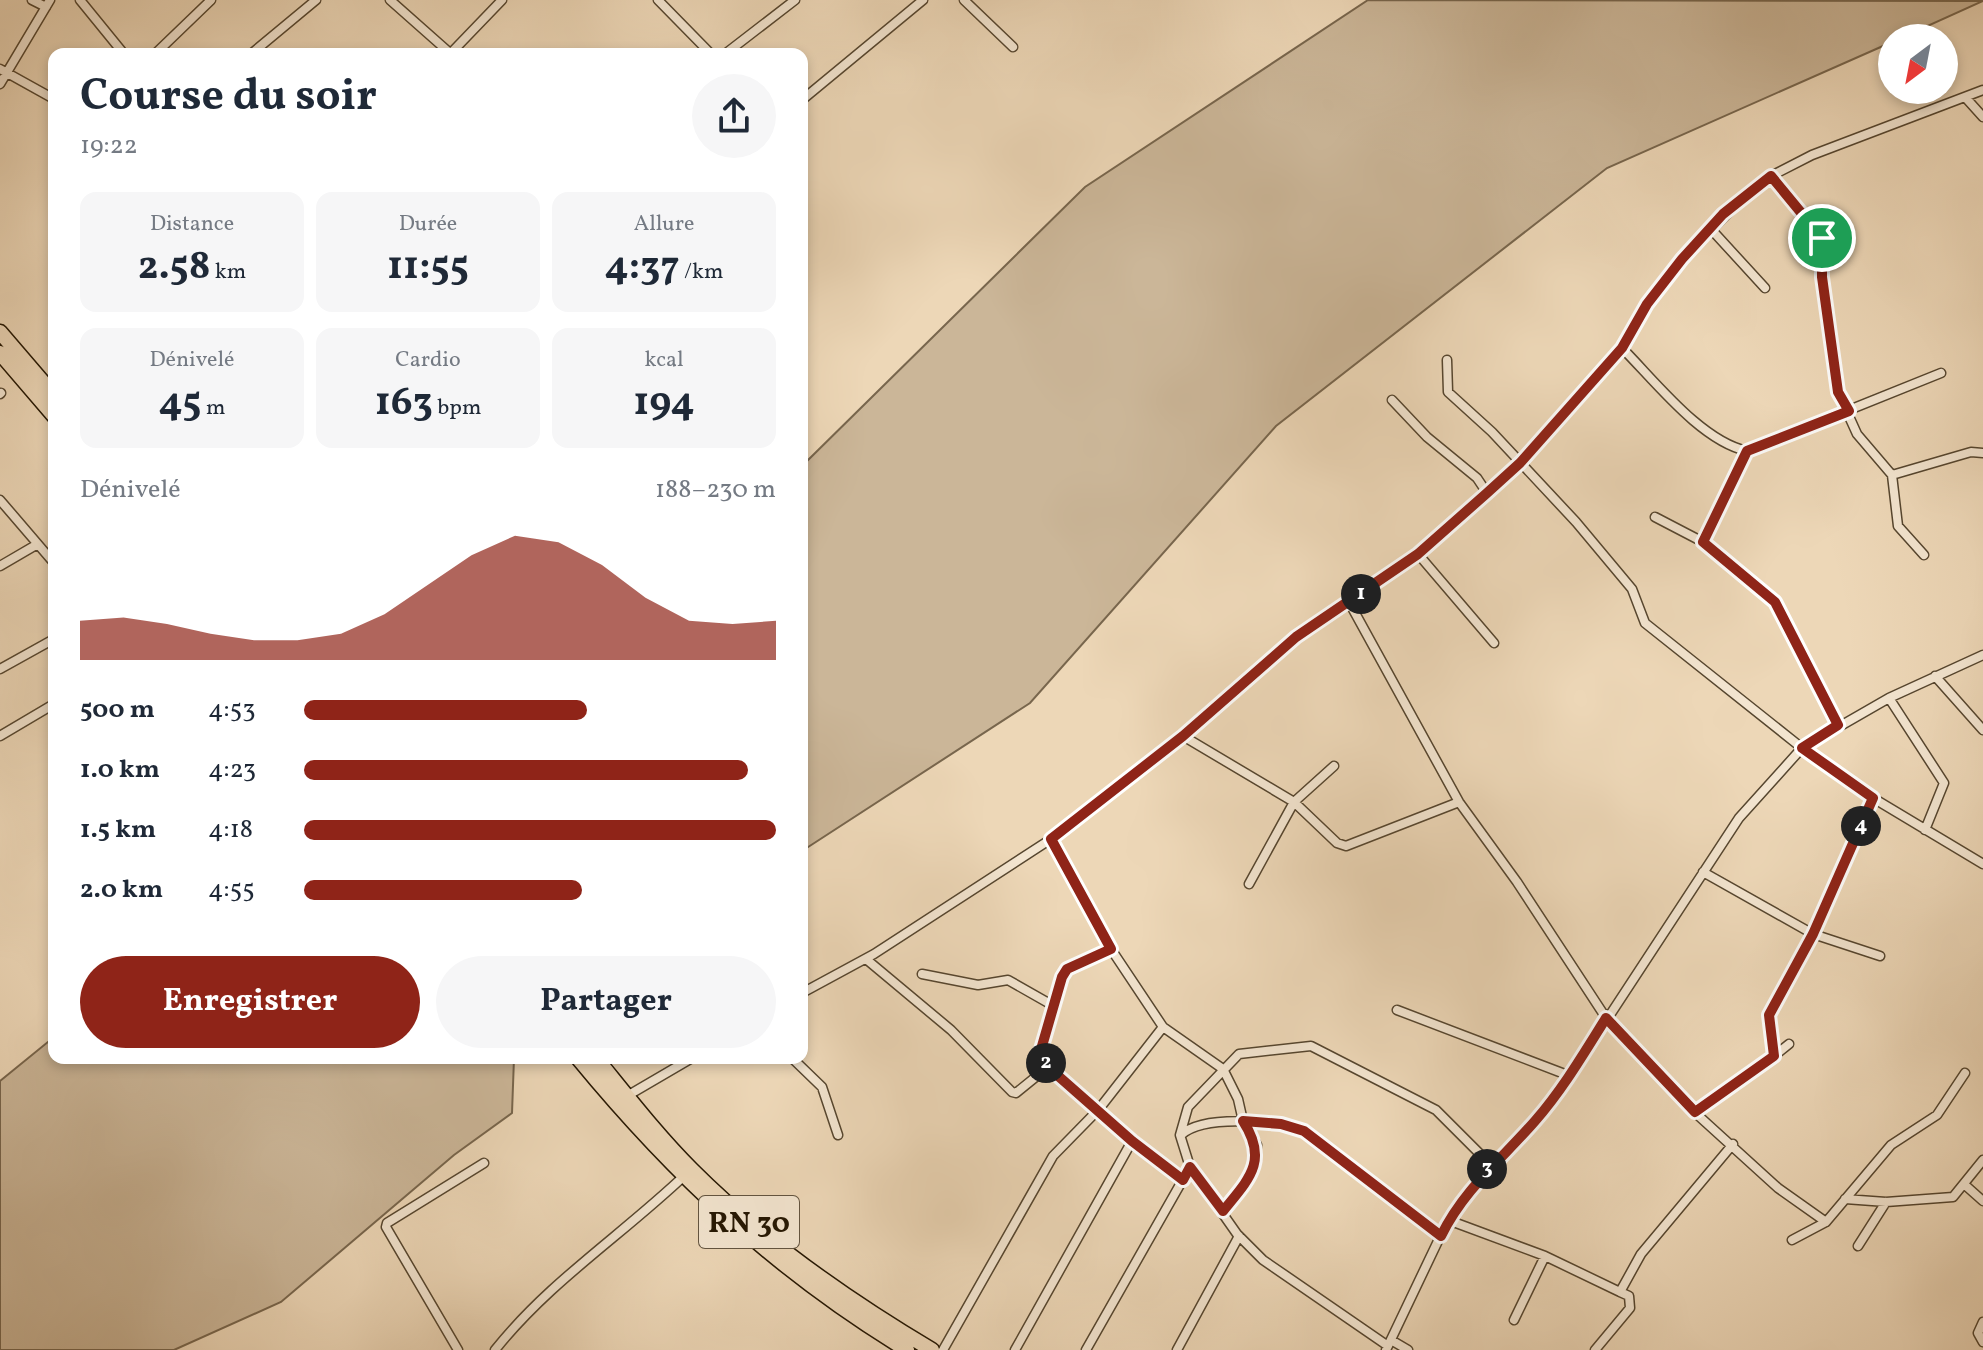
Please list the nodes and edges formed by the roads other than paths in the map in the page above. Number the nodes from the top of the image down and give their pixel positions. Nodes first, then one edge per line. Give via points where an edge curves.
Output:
1 (32, 0) edge
2 (80, 0) edge
3 (211, 0) edge
4 (316, 0) edge
5 (390, 0) edge
6 (502, 0) edge
7 (658, 0) edge
8 (795, 0) edge
9 (923, 0) edge
10 (964, 0) edge
11 (48, 4) edge
12 (1013, 47) dead end
13 (119, 48) edge
14 (161, 48) edge
15 (258, 48) edge
16 (443, 48) edge
17 (456, 48) edge
18 (705, 48) edge
19 (733, 48) edge
20 (3, 70) edge
21 (0, 84) edge
22 (1983, 90) edge
23 (808, 95) edge
24 (48, 96) edge
25 (1965, 97) junction
26 (1983, 117) edge
27 (1771, 176) junction
28 (1710, 228) junction
29 (1765, 288) dead end
30 (0, 332) edge
31 (1622, 348) junction
32 (0, 353) edge
33 (1447, 360) dead end
34 (1941, 373) dead end
35 (48, 388) edge
36 (1392, 400) dead end
37 (48, 409) edge
38 (1849, 411) junction
39 (1747, 451) junction
40 (1983, 453) edge
41 (1520, 463) junction
42 (1892, 475) junction
43 (1487, 493) junction
44 (0, 500) edge
45 (1655, 517) dead end
46 (1703, 542) junction
47 (36, 545) junction
48 (1418, 554) junction
49 (1924, 555) dead end
50 (48, 557) edge
51 (0, 566) edge
52 (1349, 602) junction
53 (48, 642) edge
54 (1494, 643) dead end
55 (1983, 655) edge
56 (0, 669) edge
57 (1935, 676) junction
58 (1889, 698) junction
59 (48, 708) edge
60 (1838, 725) junction
61 (1983, 730) edge
62 (0, 736) edge
63 (1183, 736) junction
64 (1802, 748) junction
65 (1334, 766) dead end
66 (1873, 798) junction
67 (1294, 802) junction
68 (1459, 802) junction
69 (1925, 830) junction
70 (1051, 839) junction
71 (1983, 864) edge
72 (1703, 872) junction
73 (1249, 884) dead end
74 (1813, 934) junction
75 (1111, 949) junction
76 (1880, 956) dead end
77 (866, 959) junction
78 (922, 974) dead end
79 (808, 990) edge
80 (1052, 1005) junction
81 (1397, 1010) dead end
82 (1606, 1018) junction
83 (1163, 1027) junction
84 (1789, 1044) dead end
85 (1774, 1056) junction
86 (584, 1064) edge
87 (601, 1064) edge
88 (682, 1064) edge
89 (798, 1064) edge
90 (1048, 1067) junction
91 (1223, 1069) junction
92 (1965, 1073) dead end
93 (1570, 1076) junction
94 (627, 1096) junction
95 (1099, 1109) junction
96 (1695, 1112) junction
97 (1243, 1121) junction
98 (838, 1135) dead end
99 (1180, 1135) junction
100 (1132, 1141) junction
101 (1733, 1144) junction
102 (1983, 1160) edge
103 (484, 1163) dead end
104 (1491, 1165) junction
105 (1190, 1167) junction
106 (687, 1173) junction
107 (1183, 1180) junction
108 (1965, 1185) junction
109 (1845, 1199) junction
110 (1983, 1201) edge
111 (1886, 1202) junction
112 (1223, 1211) junction
113 (1448, 1220) junction
114 (1826, 1222) junction
115 (1239, 1236) junction
116 (1441, 1236) junction
117 (1792, 1240) dead end
118 (1858, 1246) dead end
119 (1545, 1256) junction
120 (1620, 1292) junction
121 (1514, 1320) dead end
122 (1983, 1322) edge
123 (1983, 1342) edge
124 (1389, 1345) edge
125 (458, 1350) edge
126 (495, 1350) edge
127 (907, 1350) edge
128 (932, 1350) edge
129 (943, 1350) edge
130 (1015, 1350) edge
131 (1086, 1350) edge
132 (1177, 1350) edge
133 (1408, 1350) edge
134 (1595, 1350) edge

1 - 11 street
2 - 13 street
3 - 14 street
4 - 15 street
5 - 16 street
6 - 17 street
7 - 18 street
8 - 19 street
9 - 23 street
10 - 12 street
11 - 20 street
20 - 21 street
20 - 24 street
22 - 25 street
25 - 26 street
25 - 27 street
27 - 28 street
27 - 38 street via 1822,238 1822,277 1838,392
28 - 29 street
28 - 31 street via 1647,304
30 - 35 main road
31 - 39 street via 1710,432 1727,446
31 - 41 street
32 - 37 main road
33 - 41 street via 1448,392
34 - 38 street
36 - 43 street
38 - 39 street
38 - 42 street via 1857,434
39 - 46 street
40 - 42 street
41 - 43 street
41 - 64 street via 1632,589 1645,623
42 - 49 street via 1898,526
43 - 48 street
44 - 47 street
45 - 46 street
46 - 60 street via 1775,602
47 - 50 street
47 - 51 street
48 - 52 street
48 - 54 street
52 - 63 street via 1296,637
52 - 68 street
53 - 56 street
55 - 57 street
57 - 58 street
57 - 61 street
58 - 60 street
58 - 69 street via 1944,783
59 - 62 street
60 - 64 street
63 - 67 street
63 - 70 street
64 - 66 street
64 - 72 street via 1739,818
65 - 67 street
66 - 69 street
66 - 74 street
67 - 68 street via 1337,843 1354,846
67 - 73 street
68 - 82 street
69 - 71 street
70 - 75 street
70 - 77 street
72 - 74 street
72 - 82 street
74 - 76 street
74 - 85 street via 1769,1015
75 - 80 street via 1067,969
75 - 83 street
77 - 79 street
77 - 90 street via 951,1030 1012,1092
78 - 80 street via 978,985 1008,980
80 - 90 street via 1040,1053
81 - 93 street
82 - 93 street
82 - 96 street
83 - 91 street
83 - 95 street
84 - 85 street
85 - 96 street
86 - 106 main road, RN 30 / RN 30
87 - 94 main road, RN 30
88 - 94 street
89 - 98 street via 822,1087
90 - 95 street
91 - 97 street
91 - 99 street via 1188,1107
91 - 104 street via 1243,1052 1311,1046 1436,1110
92 - 109 street via 1937,1115 1891,1145
93 - 104 street
94 - 106 main road, RN 30
95 - 100 street
95 - 129 street via 1053,1156
96 - 101 street
97 - 99 street via 1195,1126
97 - 112 street via 1257,1145 1255,1163
97 - 116 street via 1304,1131
99 - 105 street
100 - 107 street
100 - 130 street
101 - 114 street via 1778,1188
101 - 120 street via 1641,1254
102 - 108 street
103 - 125 street via 386,1227
104 - 113 street
105 - 107 street
105 - 112 street
106 - 126 street via 544,1296
106 - 127 main road, RN 30 / RN 30 via 741,1232
106 - 128 main road, RN 30 via 805,1268
107 - 131 street
108 - 110 street
108 - 111 street via 1953,1197
109 - 111 street
109 - 114 street
111 - 118 street
112 - 115 street
113 - 116 street
113 - 119 street
114 - 117 street
115 - 124 street via 1263,1260
115 - 132 street
116 - 124 street
119 - 120 street
119 - 121 street
120 - 134 street via 1629,1296 1630,1308
122 - 123 street via 1978,1333
124 - 133 street

